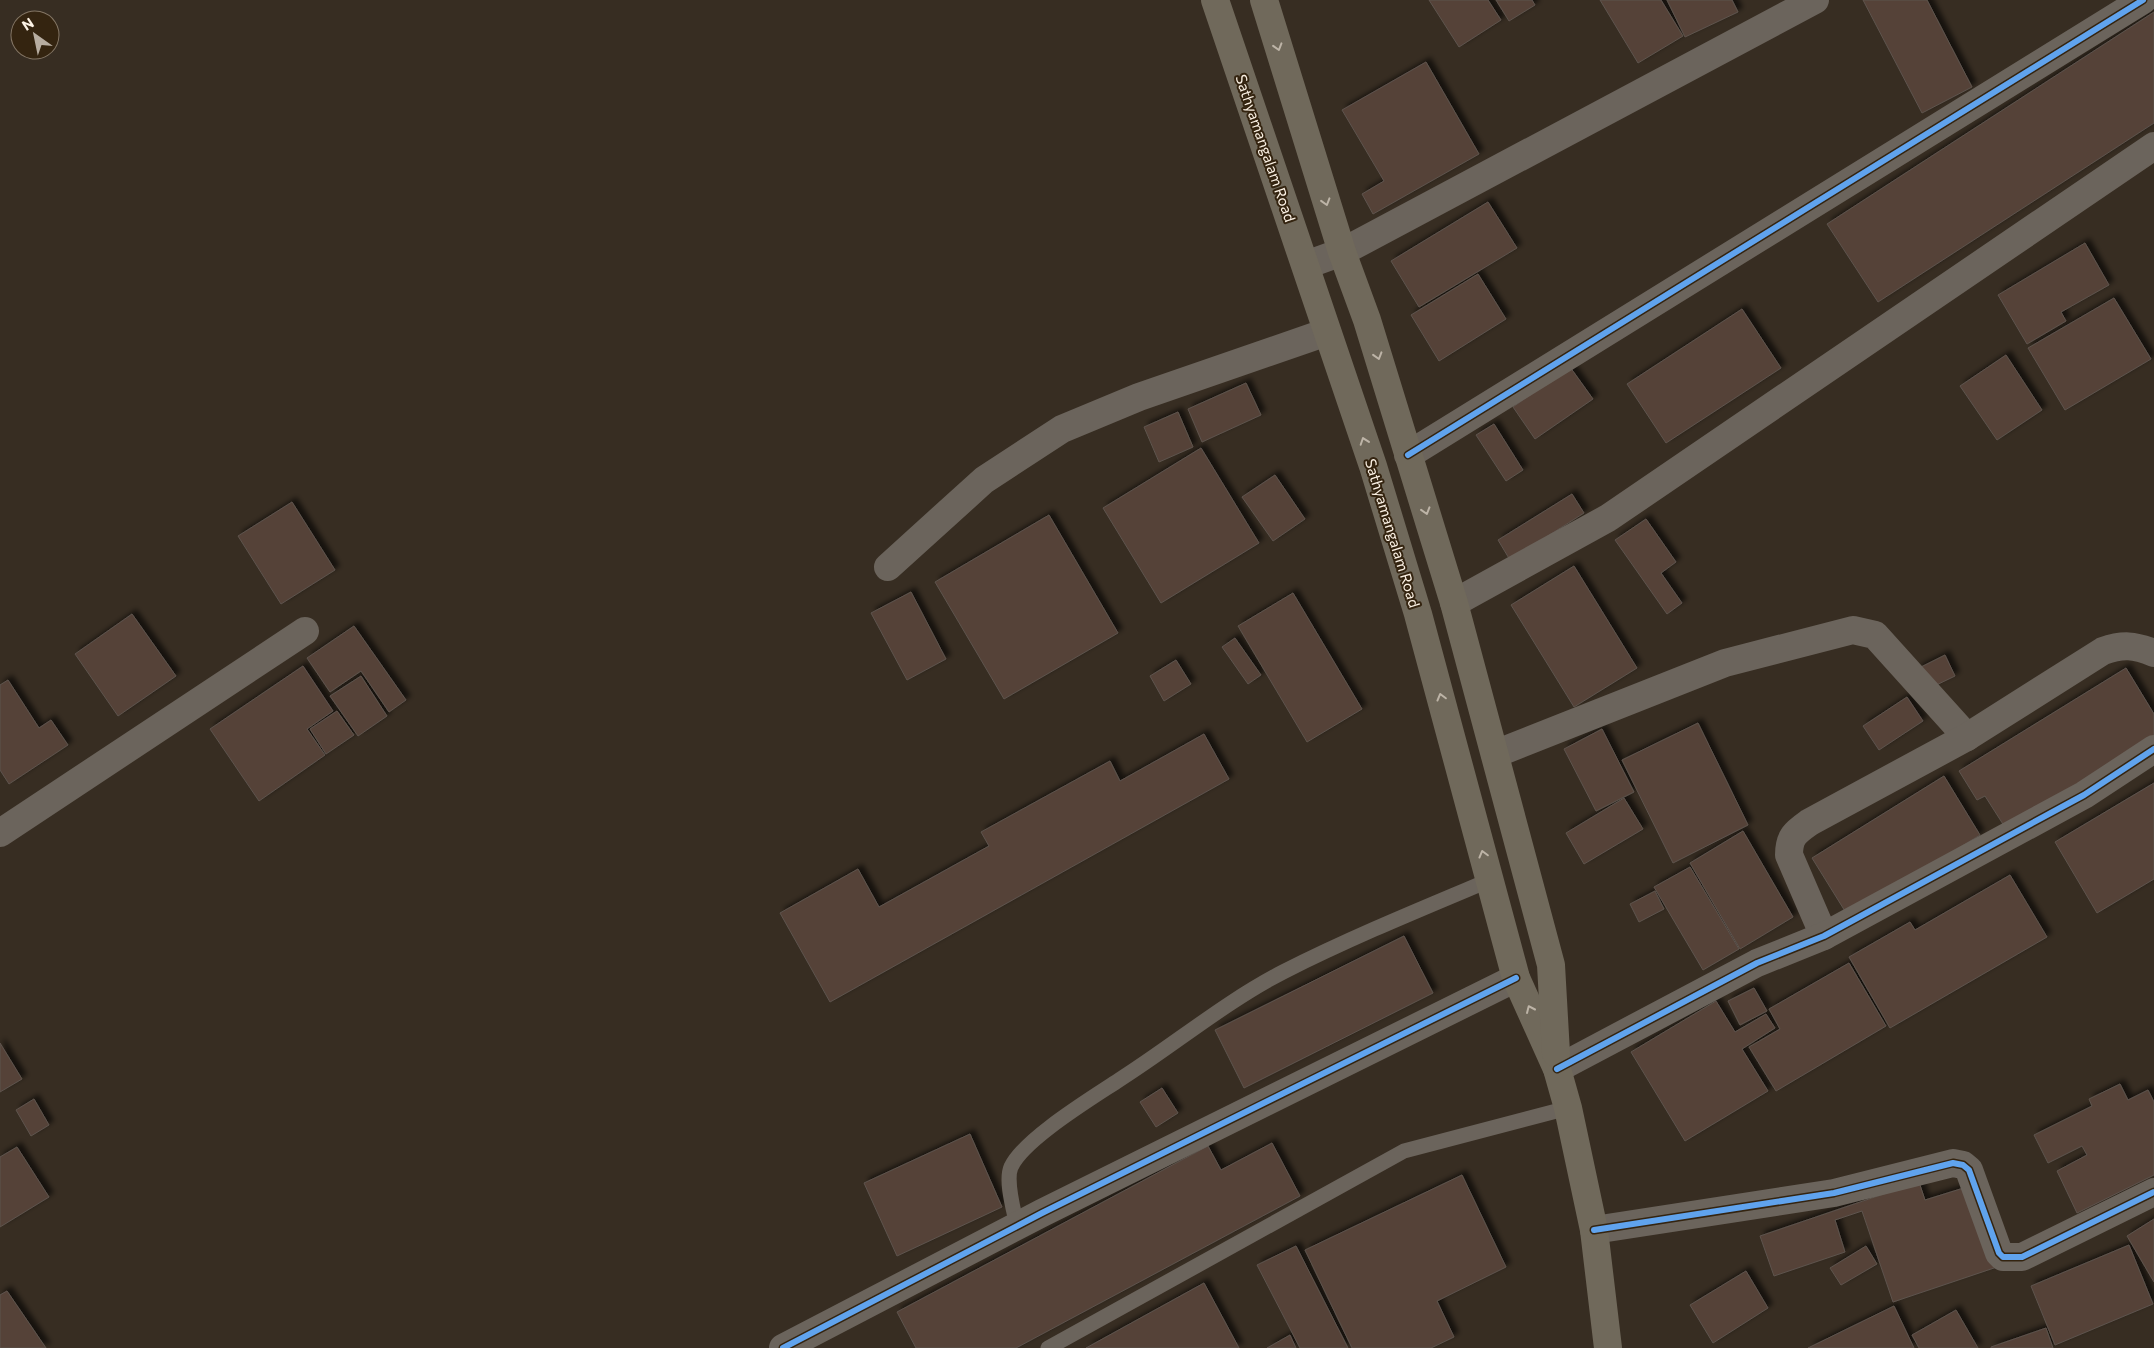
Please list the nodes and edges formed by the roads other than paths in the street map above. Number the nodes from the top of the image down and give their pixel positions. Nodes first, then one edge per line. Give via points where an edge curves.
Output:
1 (1215, 0) edge
2 (1264, 0) edge
3 (1815, 0) edge
4 (2143, 0) edge
5 (2154, 146) edge
6 (1342, 252) junction
7 (1306, 265) junction
8 (1327, 332) junction
9 (1408, 455) junction
10 (888, 568) dead end
11 (1454, 603) junction
12 (305, 631) dead end
13 (2154, 653) edge
14 (1967, 737) junction
15 (2154, 749) edge
16 (1495, 754) junction
17 (0, 833) edge
18 (1490, 880) junction
19 (1824, 936) junction
20 (1516, 978) junction
21 (1557, 1069) junction
22 (1568, 1108) junction
23 (2154, 1192) edge
24 (1017, 1226) junction
25 (1594, 1230) junction
26 (783, 1348) edge
27 (1048, 1348) edge
28 (1608, 1348) edge

1 - 7 highway, Sathyamangalam Road
2 -> 6 highway, Sathyamangalam Road
3 - 6 street
4 - 9 street
5 - 11 street via 1608,518
6 - 7 street
6 -> 9 highway, Sathyamangalam Road via 1367,320
7 - 8 highway, Sathyamangalam Road
8 - 10 street via 1139,397 1062,429 984,480
18 -> 8 highway, Sathyamangalam Road via 1418,614 1373,466
9 -> 11 highway, Sathyamangalam Road
11 - 16 highway, Sathyamangalam Road
12 - 17 street
13 - 14 street via 2140,647 2119,645 2103,651
14 - 16 street via 1874,635 1853,630 1725,664
14 - 19 street via 1796,832 1789,843 1789,855
15 - 19 street via 2084,795
16 - 21 highway, Sathyamangalam Road via 1551,965
18 - 20 highway, Sathyamangalam Road
18 - 24 lane via 1283,973 1220,1010 1070,1112 1020,1153 1010,1168 1010,1189
19 - 21 street via 1757,963
21 -> 20 highway, Sathyamangalam Road
20 - 24 street
21 - 22 highway, Sathyamangalam Road
22 - 25 highway, Sathyamangalam Road
22 - 27 lane via 1404,1152
23 - 25 street via 2022,1257 2010,1258 1999,1253 1970,1170 1953,1163 1834,1193
24 - 26 street
25 - 28 highway, Sathyamangalam Road

